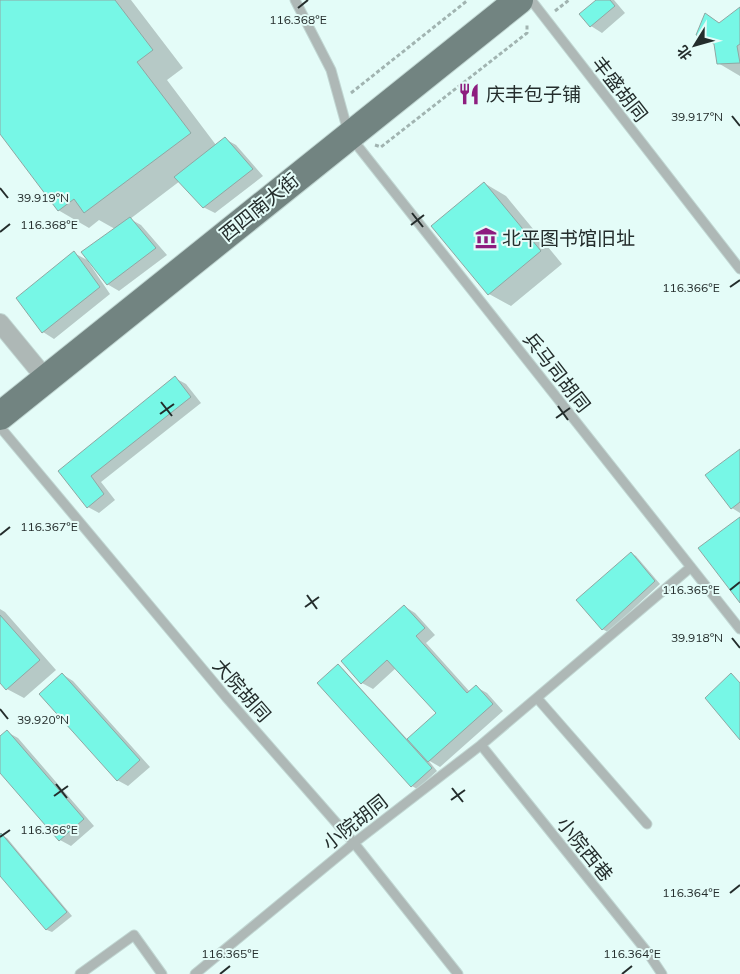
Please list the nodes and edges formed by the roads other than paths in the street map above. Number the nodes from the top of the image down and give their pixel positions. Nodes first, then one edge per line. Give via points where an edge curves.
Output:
1 (295, 0) edge
2 (531, 0) edge
3 (523, 8) edge
4 (349, 135) junction
5 (740, 269) edge
6 (0, 323) edge
7 (46, 379) junction
8 (0, 416) edge
9 (0, 427) edge
10 (691, 567) junction
11 (740, 629) edge
12 (537, 698) junction
13 (481, 745) junction
14 (646, 824) dead end
15 (354, 843) junction
16 (80, 974) edge
17 (162, 974) edge
18 (195, 974) edge
19 (458, 974) edge
20 (662, 974) edge

1 - 4 lane via 331,70
2 - 5 lane, 丰盛胡同
3 - 4 main road, 西四南大街
4 - 7 main road, 西四南大街
4 - 10 lane, 兵马司胡同
6 - 7 street
7 - 8 main road, 西四南大街
9 - 15 lane, 大院胡同 via 226,697
10 - 11 lane, 兵马司胡同
10 - 12 lane, 小院胡同
12 - 13 lane, 小院胡同
12 - 14 lane
13 - 15 lane, 小院胡同
13 - 20 lane, 小院西巷
15 - 18 lane, 小院胡同
15 - 19 lane, 大院胡同
16 - 17 lane via 134,935

